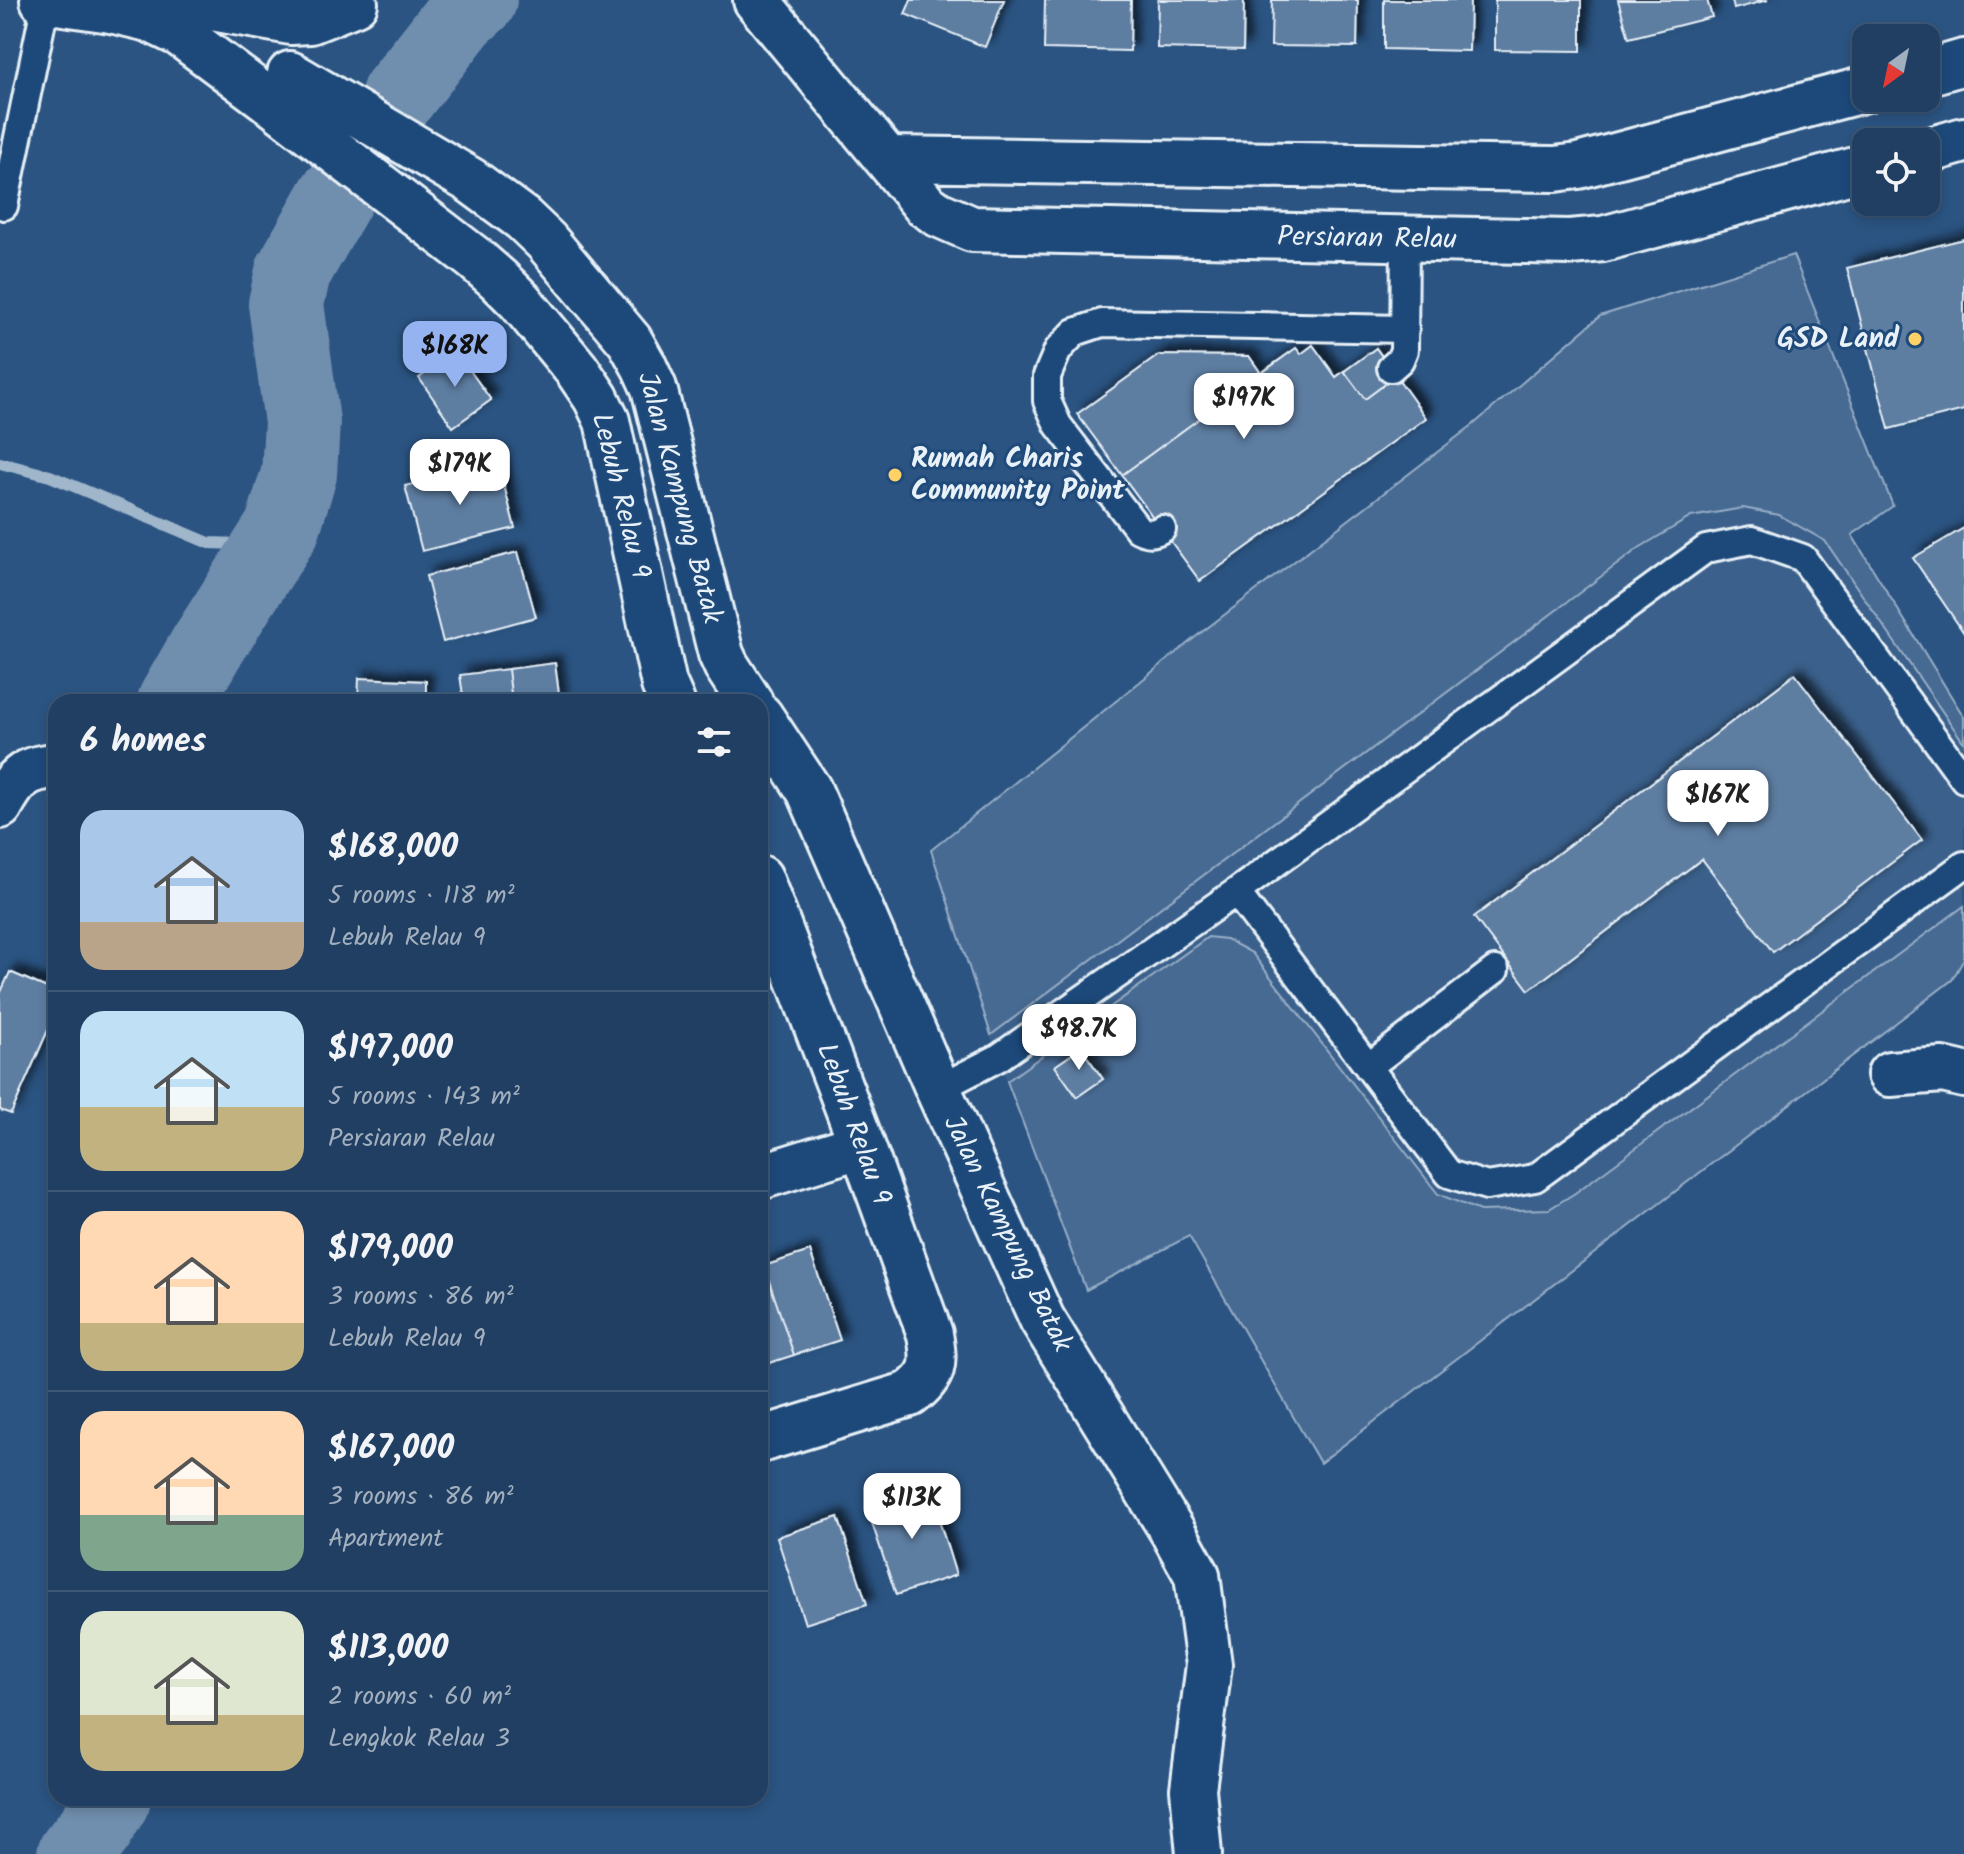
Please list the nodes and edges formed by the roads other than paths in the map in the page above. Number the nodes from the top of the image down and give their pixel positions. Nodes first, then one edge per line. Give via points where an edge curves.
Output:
1 (45, 0) edge
2 (756, 0) edge
3 (356, 1) edge
4 (111, 10) junction
5 (1964, 62) edge
6 (1940, 69) edge
7 (278, 87) junction
8 (1852, 93) edge
9 (1964, 140) edge
10 (1940, 147) edge
11 (887, 159) junction
12 (1852, 171) edge
13 (4, 206) dead end
14 (1405, 240) junction
15 (1405, 329) junction
16 (1391, 368) dead end
17 (1162, 529) dead end
18 (668, 694) edge
19 (745, 694) edge
20 (768, 728) edge
21 (48, 766) edge
22 (1964, 779) edge
23 (0, 806) edge
24 (1964, 865) edge
25 (1236, 892) junction
26 (768, 899) edge
27 (1495, 970) dead end
28 (1368, 1067) junction
29 (1890, 1074) dead end
30 (1964, 1075) edge
31 (938, 1089) junction
32 (862, 1145) junction
33 (768, 1174) edge
34 (768, 1438) edge
35 (1199, 1854) edge

1 - 4 street
1 - 13 lane
2 - 11 street, Persiaran Relau
3 - 4 street via 310,21 291,22 202,7
3 - 7 street
4 - 7 street via 149,19
5 - 6 street
7 - 18 street, Lebuh Relau 9 via 498,279 596,398 607,421
7 - 19 street, Jalan Kampung Batak via 470,180 546,241 630,341 654,388 721,654
8 - 11 street via 1555,169
9 - 10 street
11 - 14 street, Persiaran Relau via 925,205 972,229
12 - 14 street, Persiaran Relau via 1603,239
14 - 15 lane
15 - 16 lane via 1404,350
15 - 17 lane via 1102,323 1075,332 1058,350 1047,376 1047,401 1058,425 1138,529 1146,534
20 - 31 street, Jalan Kampung Batak via 809,790
21 - 23 street via 23,773
22 - 25 lane via 1803,558 1752,540 1706,549
24 - 28 lane via 1535,1178 1487,1186 1449,1174
25 - 28 lane
25 - 31 lane via 998,1058
26 - 32 street, Lebuh Relau 9
27 - 28 lane
29 - 30 street via 1943,1070
31 - 35 street, Jalan Kampung Batak via 1042,1319 1197,1575 1209,1665 1193,1789
32 - 33 street
32 - 34 street, Lebuh Relau 9 via 930,1334 931,1373 897,1400

